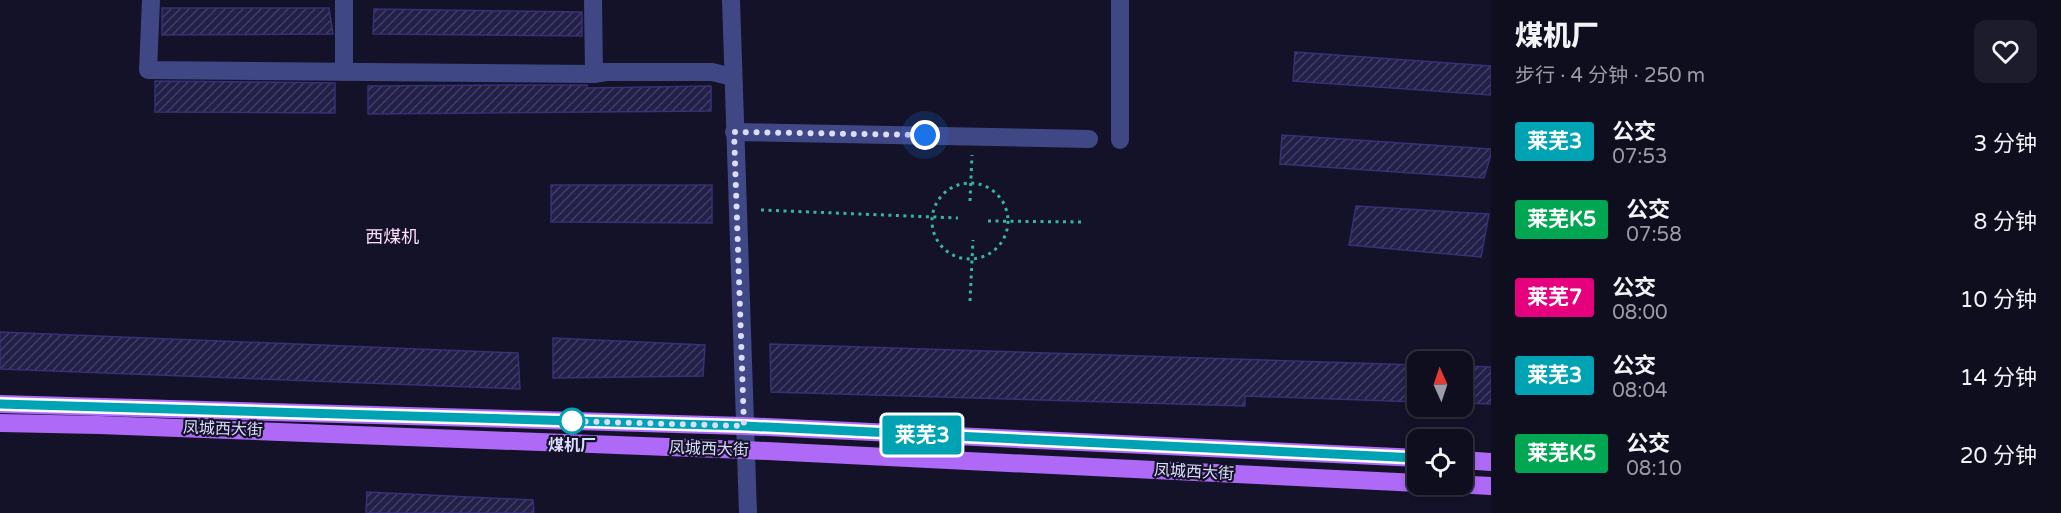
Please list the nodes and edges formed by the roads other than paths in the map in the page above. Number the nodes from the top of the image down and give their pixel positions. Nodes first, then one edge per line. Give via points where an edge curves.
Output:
1 (151, 0) edge
2 (344, 0) edge
3 (593, 0) edge
4 (731, 0) edge
5 (1120, 0) edge
6 (344, 72) junction
7 (594, 74) junction
8 (733, 77) junction
9 (734, 132) junction
10 (1089, 139) dead end
11 (1120, 140) dead end
12 (0, 404) edge
13 (0, 423) edge
14 (744, 426) junction
15 (745, 450) junction
16 (1407, 457) edge
17 (1473, 461) edge
18 (1491, 462) edge
19 (1407, 482) edge
20 (1473, 485) edge
21 (1491, 486) edge
22 (748, 513) edge

1 - 6 street via 147,70
2 - 6 street
3 - 7 street
4 - 8 street
5 - 11 street
6 - 7 street
7 - 8 street via 712,72
8 - 9 street
9 - 10 street
9 - 14 street
12 - 14 main road, 凤城西大街
13 - 15 main road, 凤城西大街
14 - 15 street
14 - 16 main road, 凤城西大街
15 - 19 main road, 凤城西大街
15 - 22 street
17 - 18 main road
20 - 21 main road

